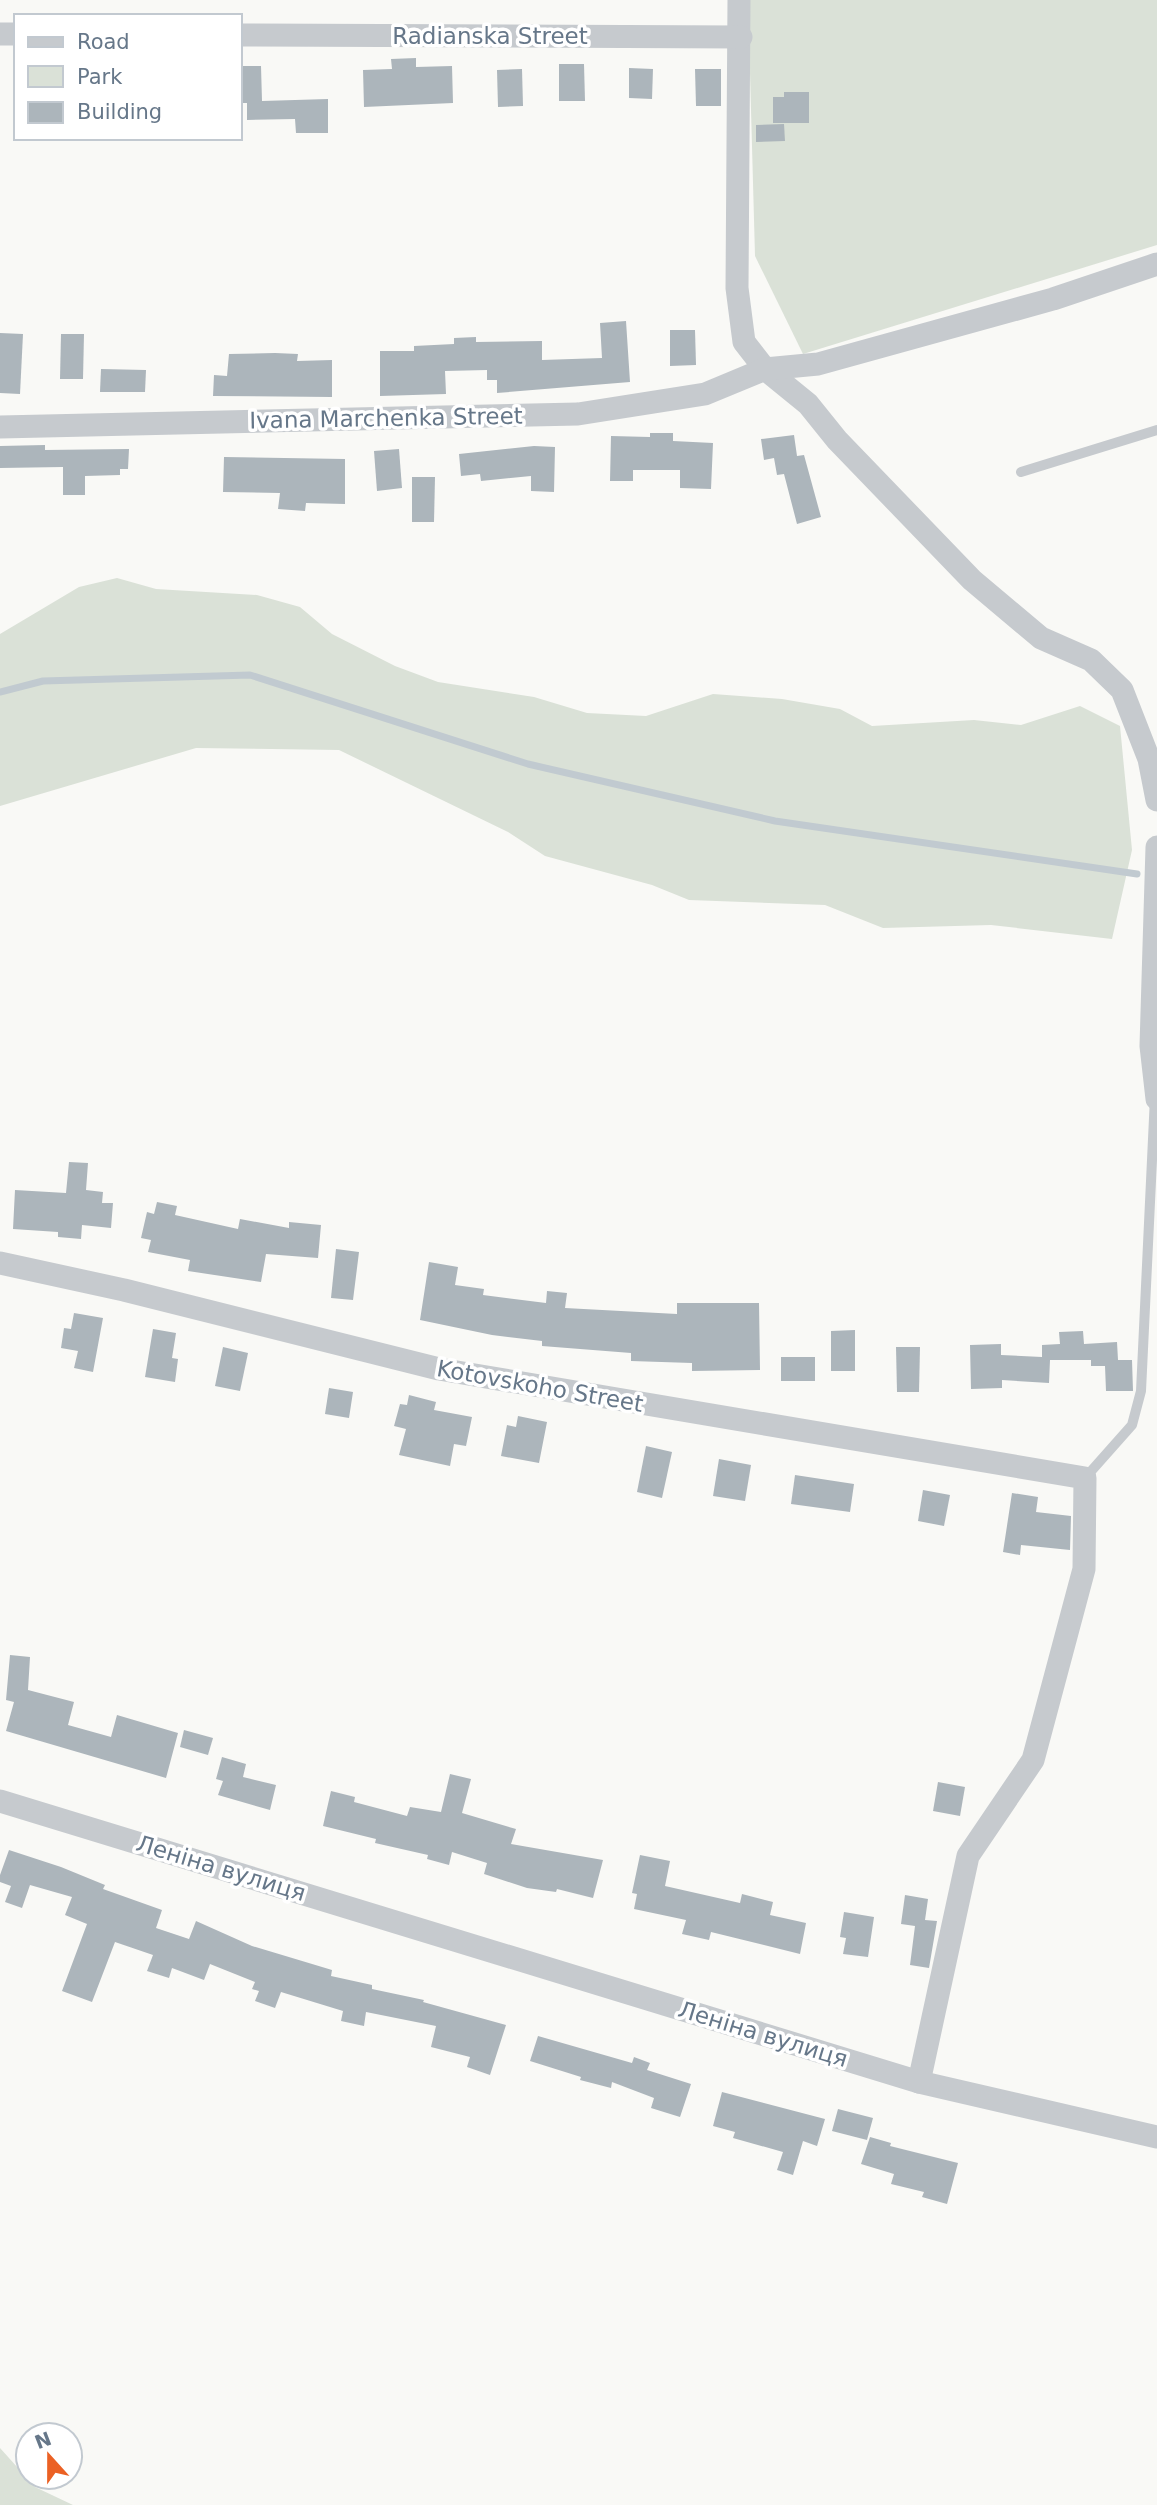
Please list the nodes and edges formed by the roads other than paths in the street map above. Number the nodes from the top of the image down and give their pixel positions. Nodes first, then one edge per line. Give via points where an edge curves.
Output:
1 (740, 0) edge
2 (242, 35) edge
3 (741, 37) junction
4 (1157, 264) edge
5 (765, 369) junction
6 (0, 427) edge
7 (1157, 430) edge
8 (1021, 472) dead end
9 (1157, 800) edge
10 (1157, 847) edge
11 (1156, 1097) edge
12 (0, 1263) edge
13 (1085, 1478) junction
14 (0, 1801) edge
15 (919, 2081) junction
16 (1157, 2137) edge

1 - 3 street
2 - 3 street, Radianska Street
3 - 5 street via 737,288 744,342
4 - 5 street, Ivana Marchenka Street via 1053,299 831,361
5 - 6 street, Ivana Marchenka Street via 705,394 578,414
5 - 9 street via 807,404 972,580 1041,638 1091,660 1122,690 1149,759
7 - 8 lane
10 - 11 street via 1151,1046
11 - 13 lane via 1141,1391 1132,1425
12 - 13 street, Kotovskoho Street via 439,1369
13 - 15 street via 1084,1569 1033,1760 968,1856
14 - 15 street, Леніна вулиця
15 - 16 street, Леніна вулиця

